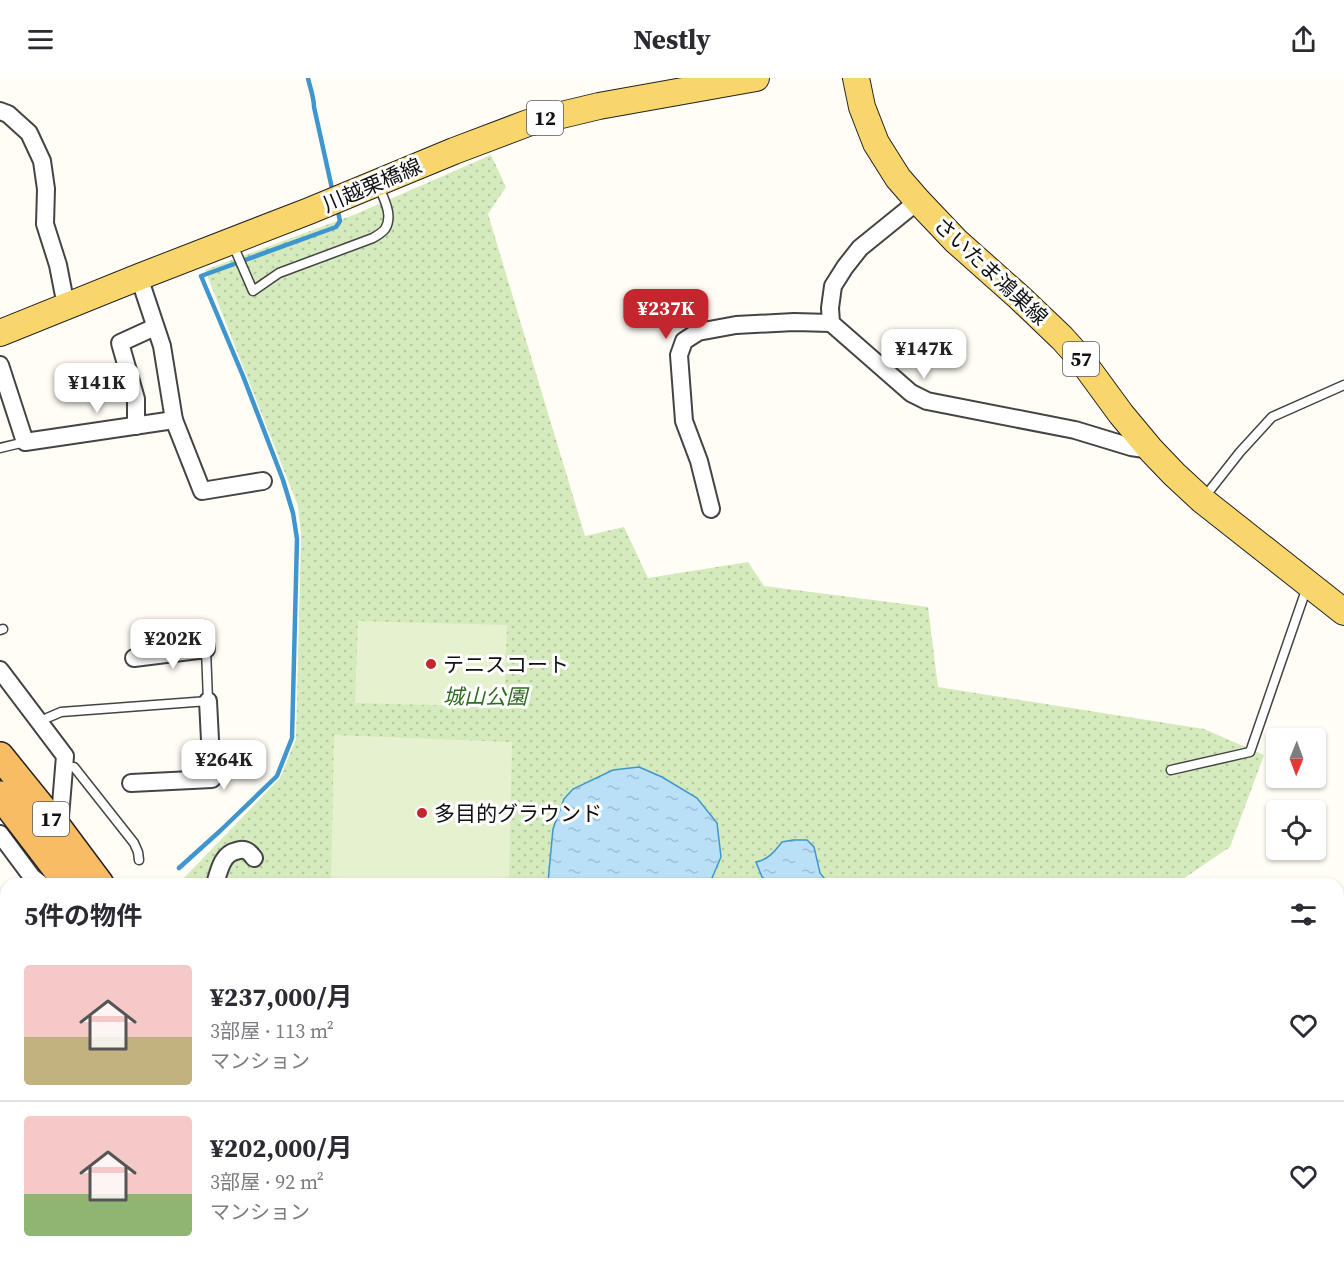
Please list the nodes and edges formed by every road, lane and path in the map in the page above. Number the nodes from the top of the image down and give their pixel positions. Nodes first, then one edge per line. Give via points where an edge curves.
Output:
1 (756, 78) edge
2 (856, 78) edge
3 (730, 80) edge
4 (0, 111) edge
5 (378, 182) junction
6 (918, 201) junction
7 (231, 242) junction
8 (139, 276) junction
9 (66, 306) junction
10 (831, 323) junction
11 (155, 327) junction
12 (0, 333) edge
13 (0, 365) edge
14 (1344, 386) edge
15 (174, 420) junction
16 (136, 426) junction
17 (25, 442) junction
18 (0, 448) edge
19 (1151, 450) junction
20 (262, 482) dead end
21 (1202, 500) junction
22 (711, 509) dead end
23 (1308, 584) junction
24 (1344, 612) edge
25 (203, 629) dead end
26 (206, 649) junction
27 (135, 658) dead end
28 (0, 670) edge
29 (208, 700) junction
30 (39, 724) junction
31 (0, 756) edge
32 (65, 768) junction
33 (1171, 770) dead end
34 (131, 783) dead end
35 (0, 795) edge
36 (59, 829) junction
37 (0, 834) edge
38 (254, 858) dead end
39 (138, 860) dead end
40 (33, 878) edge
41 (63, 878) edge
42 (96, 878) edge
43 (217, 878) edge

1 - 3 main road, 川越栗橋線 / 12
2 - 6 main road, さいたま鴻巣線 / 57 via 876,143
3 - 5 main road, 川越栗橋線 / 12 via 528,123
4 - 9 street via 29,134 42,161 45,224
5 - 7 main road, 川越栗橋線 / 12
5 - 7 lane via 388,211 384,230 373,238 279,273 253,291
6 - 10 street via 860,248 845,267 833,286
6 - 19 main road, さいたま鴻巣線 / 57 via 1062,338
7 - 8 main road, 川越栗橋線 / 12
8 - 9 main road, 川越栗橋線 / 12
8 - 11 street
9 - 12 main road, 川越栗橋線 / 12
10 - 19 street via 911,393 927,401 1076,430
10 - 22 street via 736,325 698,332 684,341 680,355 684,421
11 - 15 street via 162,346
11 - 16 street via 120,343 136,399
13 - 17 street
14 - 21 lane via 1272,417
15 - 16 street
15 - 20 street via 202,491
16 - 17 street
17 - 18 lane
19 - 21 main road, さいたま鴻巣線 / 57
21 - 23 main road, さいたま鴻巣線 / 57
23 - 24 main road, さいたま鴻巣線 / 57
23 - 33 lane via 1250,752
25 - 26 street
26 - 27 street
26 - 29 lane
28 - 30 street
29 - 30 lane via 61,712
29 - 34 street via 212,779
30 - 32 street via 65,756
31 - 36 highway, 17
32 - 36 street
32 - 39 lane via 74,767 134,843
35 - 41 highway, 17
36 - 42 highway, 17
37 - 40 street
38 - 43 street via 246,850 232,852 226,856

